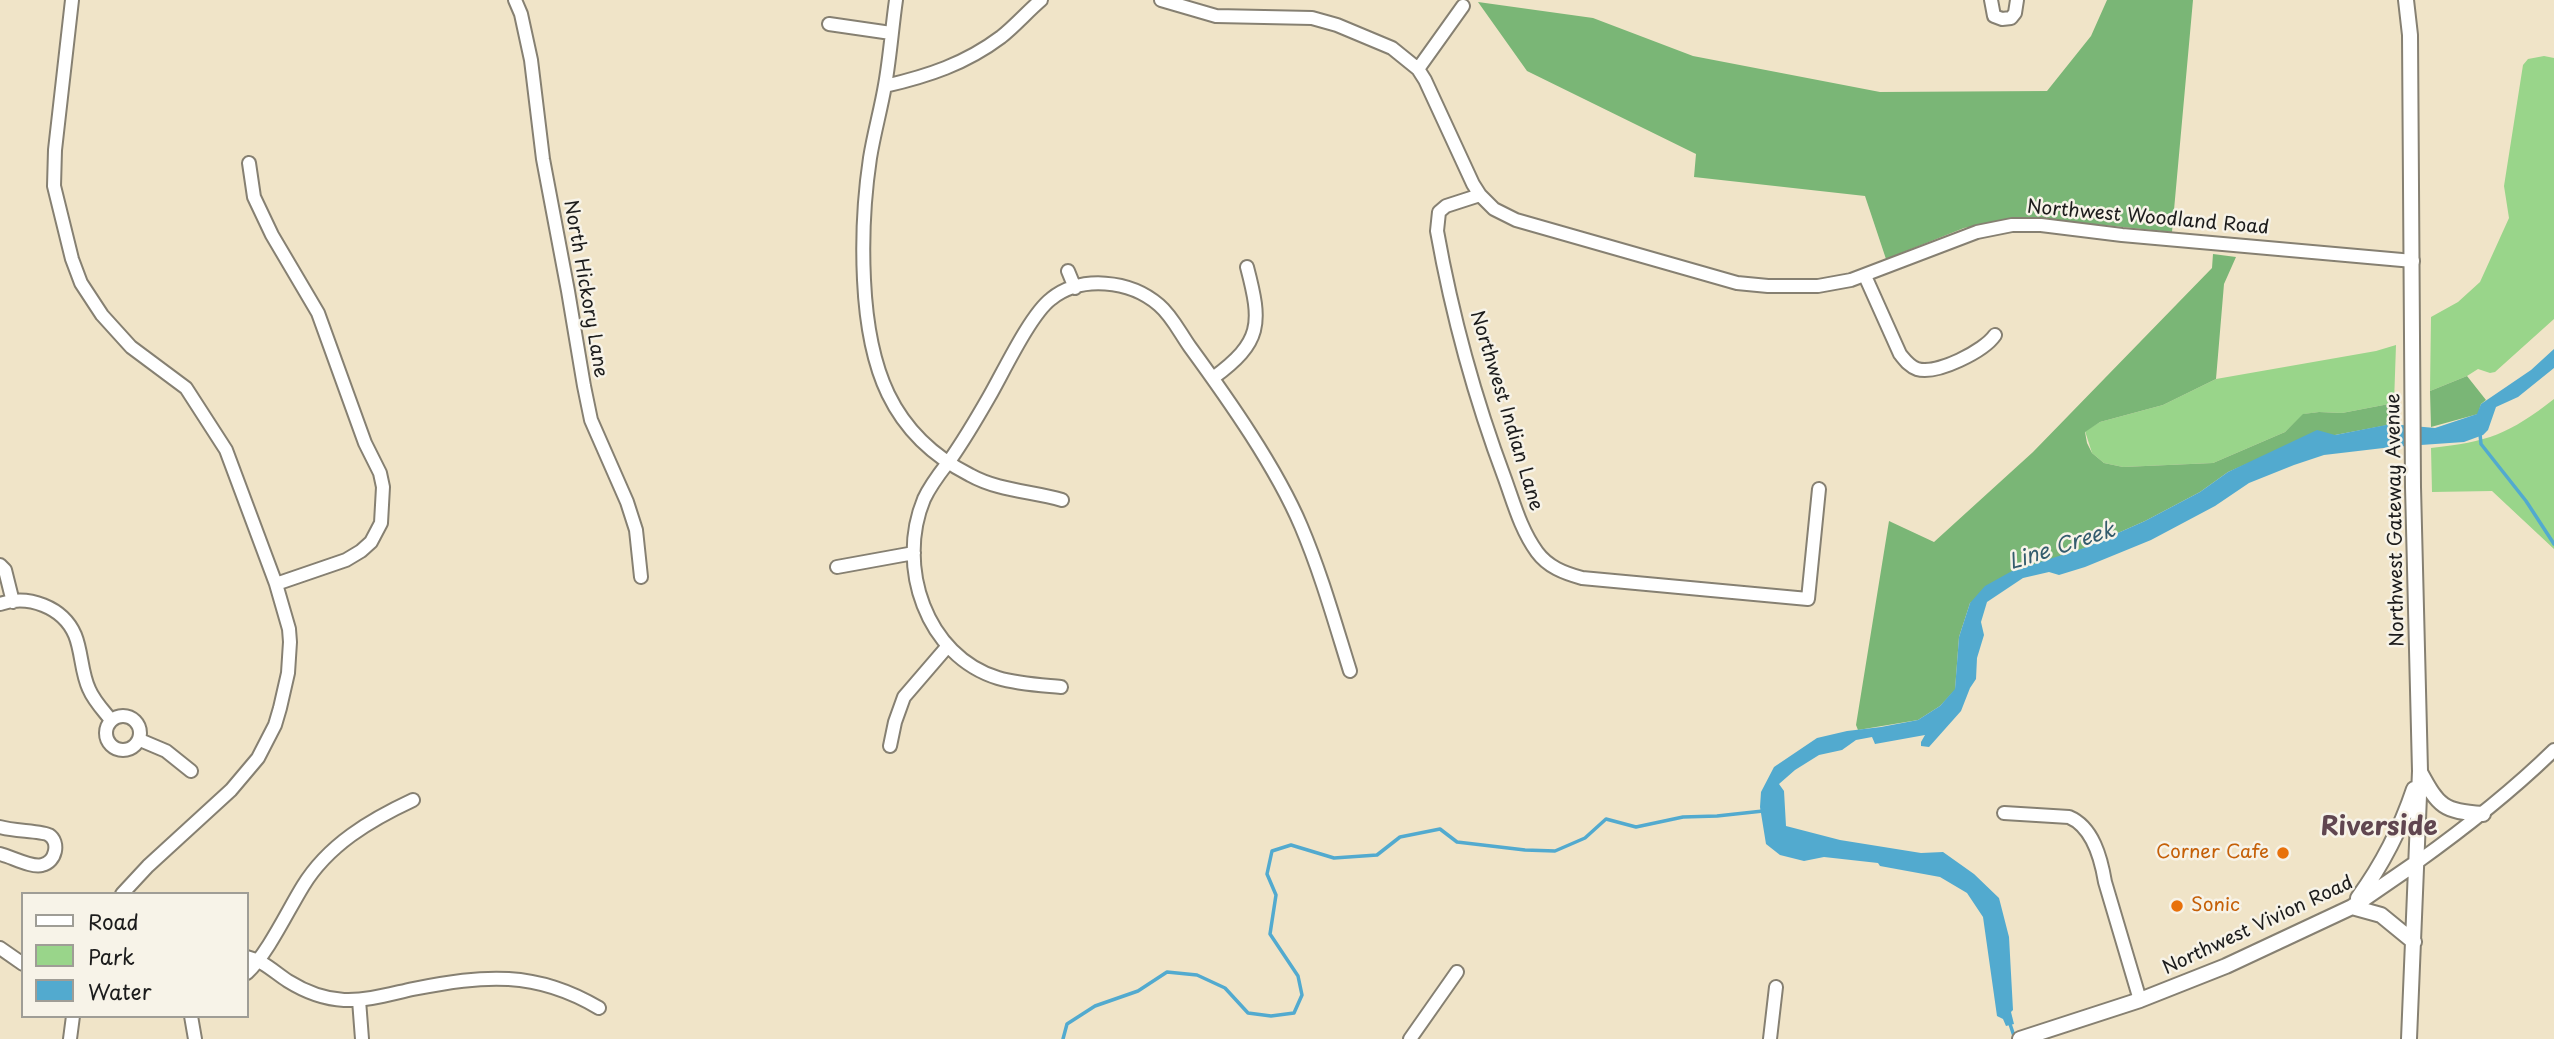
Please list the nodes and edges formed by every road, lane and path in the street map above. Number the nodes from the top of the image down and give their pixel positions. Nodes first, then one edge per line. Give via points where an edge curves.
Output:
1 (72, 0) edge
2 (515, 0) edge
3 (896, 0) edge
4 (1041, 0) edge
5 (1161, 0) edge
6 (1991, 0) edge
7 (2017, 0) edge
8 (2406, 0) edge
9 (1463, 6) dead end
10 (829, 24) dead end
11 (891, 33) junction
12 (1418, 69) junction
13 (885, 86) junction
14 (249, 163) dead end
15 (1480, 195) junction
16 (2413, 261) junction
17 (1247, 267) dead end
18 (1068, 271) dead end
19 (1865, 276) junction
20 (1075, 288) junction
21 (1995, 335) dead end
22 (1213, 378) junction
23 (948, 462) junction
24 (1819, 489) dead end
25 (1062, 500) dead end
26 (914, 553) junction
27 (0, 565) edge
28 (837, 567) dead end
29 (641, 577) dead end
30 (276, 584) junction
31 (7, 603) edge
32 (947, 647) junction
33 (1350, 671) dead end
34 (1061, 687) dead end
35 (111, 720) junction
36 (140, 740) junction
37 (890, 746) dead end
38 (2554, 750) edge
39 (191, 771) dead end
40 (2420, 771) junction
41 (413, 800) dead end
42 (2004, 813) dead end
43 (2483, 814) junction
44 (0, 827) edge
45 (0, 854) edge
46 (2416, 863) junction
47 (124, 892) edge
48 (2352, 906) junction
49 (2414, 942) junction
50 (0, 948) edge
51 (21, 952) edge
52 (252, 958) edge
53 (21, 963) edge
54 (1457, 972) dead end
55 (1776, 987) dead end
56 (359, 1000) junction
57 (2140, 1000) junction
58 (599, 1008) dead end
59 (73, 1018) edge
60 (191, 1018) edge
61 (70, 1039) edge
62 (195, 1039) edge
63 (362, 1039) edge
64 (1410, 1039) edge
65 (1770, 1039) edge
66 (2020, 1039) edge
67 (2409, 1039) edge

1 - 30 street via 54,186 72,259 102,315 131,347 186,388 226,450
2 - 29 street, North Hickory Lane via 531,60 543,159 591,420 636,530
3 - 11 street
4 - 13 street via 1003,36 960,64
5 - 12 street, Northwest Woodland Road via 1216,16 1312,18 1392,48
6 - 7 street via 1994,16 2002,19 2015,13
8 - 16 main road, Northwest Gateway Avenue
9 - 12 street
10 - 11 street
11 - 13 street
12 - 15 street, Northwest Woodland Road
13 - 23 street via 863,224 868,337 878,374 896,409
14 - 30 street via 254,197 318,313 383,487 381,523 371,542 346,560
15 - 19 street, Northwest Woodland Road via 1494,209 1516,220 1737,283 1806,287
15 - 24 street, Northwest Indian Lane via 1446,206 1439,212 1437,231 1493,448 1525,535 1539,555 1559,571 1582,578 1808,600
16 - 19 street, Northwest Woodland Road via 2022,225 1977,232
16 - 40 main road, Northwest Gateway Avenue
17 - 22 street via 1256,300 1256,323 1239,359
18 - 20 street
19 - 21 street via 1900,354 1917,369 1937,368 1980,351
20 - 22 street via 1116,285 1151,300 1169,315
20 - 23 street via 1051,299 1038,314
22 - 33 street via 1301,524
23 - 25 street via 989,485
23 - 26 street via 920,512
26 - 28 street
26 - 32 street via 926,613
27 - 31 street via 10,584
30 - 47 street via 289,629 290,656 280,708 265,746 231,790
31 - 35 street via 42,604 68,624 75,634 88,687
32 - 34 street via 996,678
32 - 37 street via 904,697
35 - 36 street via 126,715 134,718
35 - 36 street via 106,734 113,747 128,750
36 - 39 street via 166,751
38 - 43 street, Northwest Vivion Road
40 - 43 main road via 2449,810
40 - 46 main road, Northwest Gateway Avenue
40 - 48 main road via 2382,861
41 - 52 street via 364,827 321,860 272,939
42 - 57 street via 2069,817 2089,834
43 - 46 street, Northwest Vivion Road
44 - 45 street via 42,832 50,835 55,847 50,862 42,866
46 - 48 main road, Northwest Vivion Road
46 - 49 main road, Northwest Gateway Avenue
48 - 49 main road via 2381,915
48 - 57 main road, Northwest Vivion Road via 2226,966
49 - 67 main road, Northwest Gateway Avenue
50 - 51 street
50 - 53 street
52 - 56 street via 312,992
54 - 64 street
55 - 65 street
56 - 58 street via 449,982 497,978 566,990
56 - 63 street
57 - 66 main road, Northwest Vivion Road
59 - 61 street
60 - 62 street

